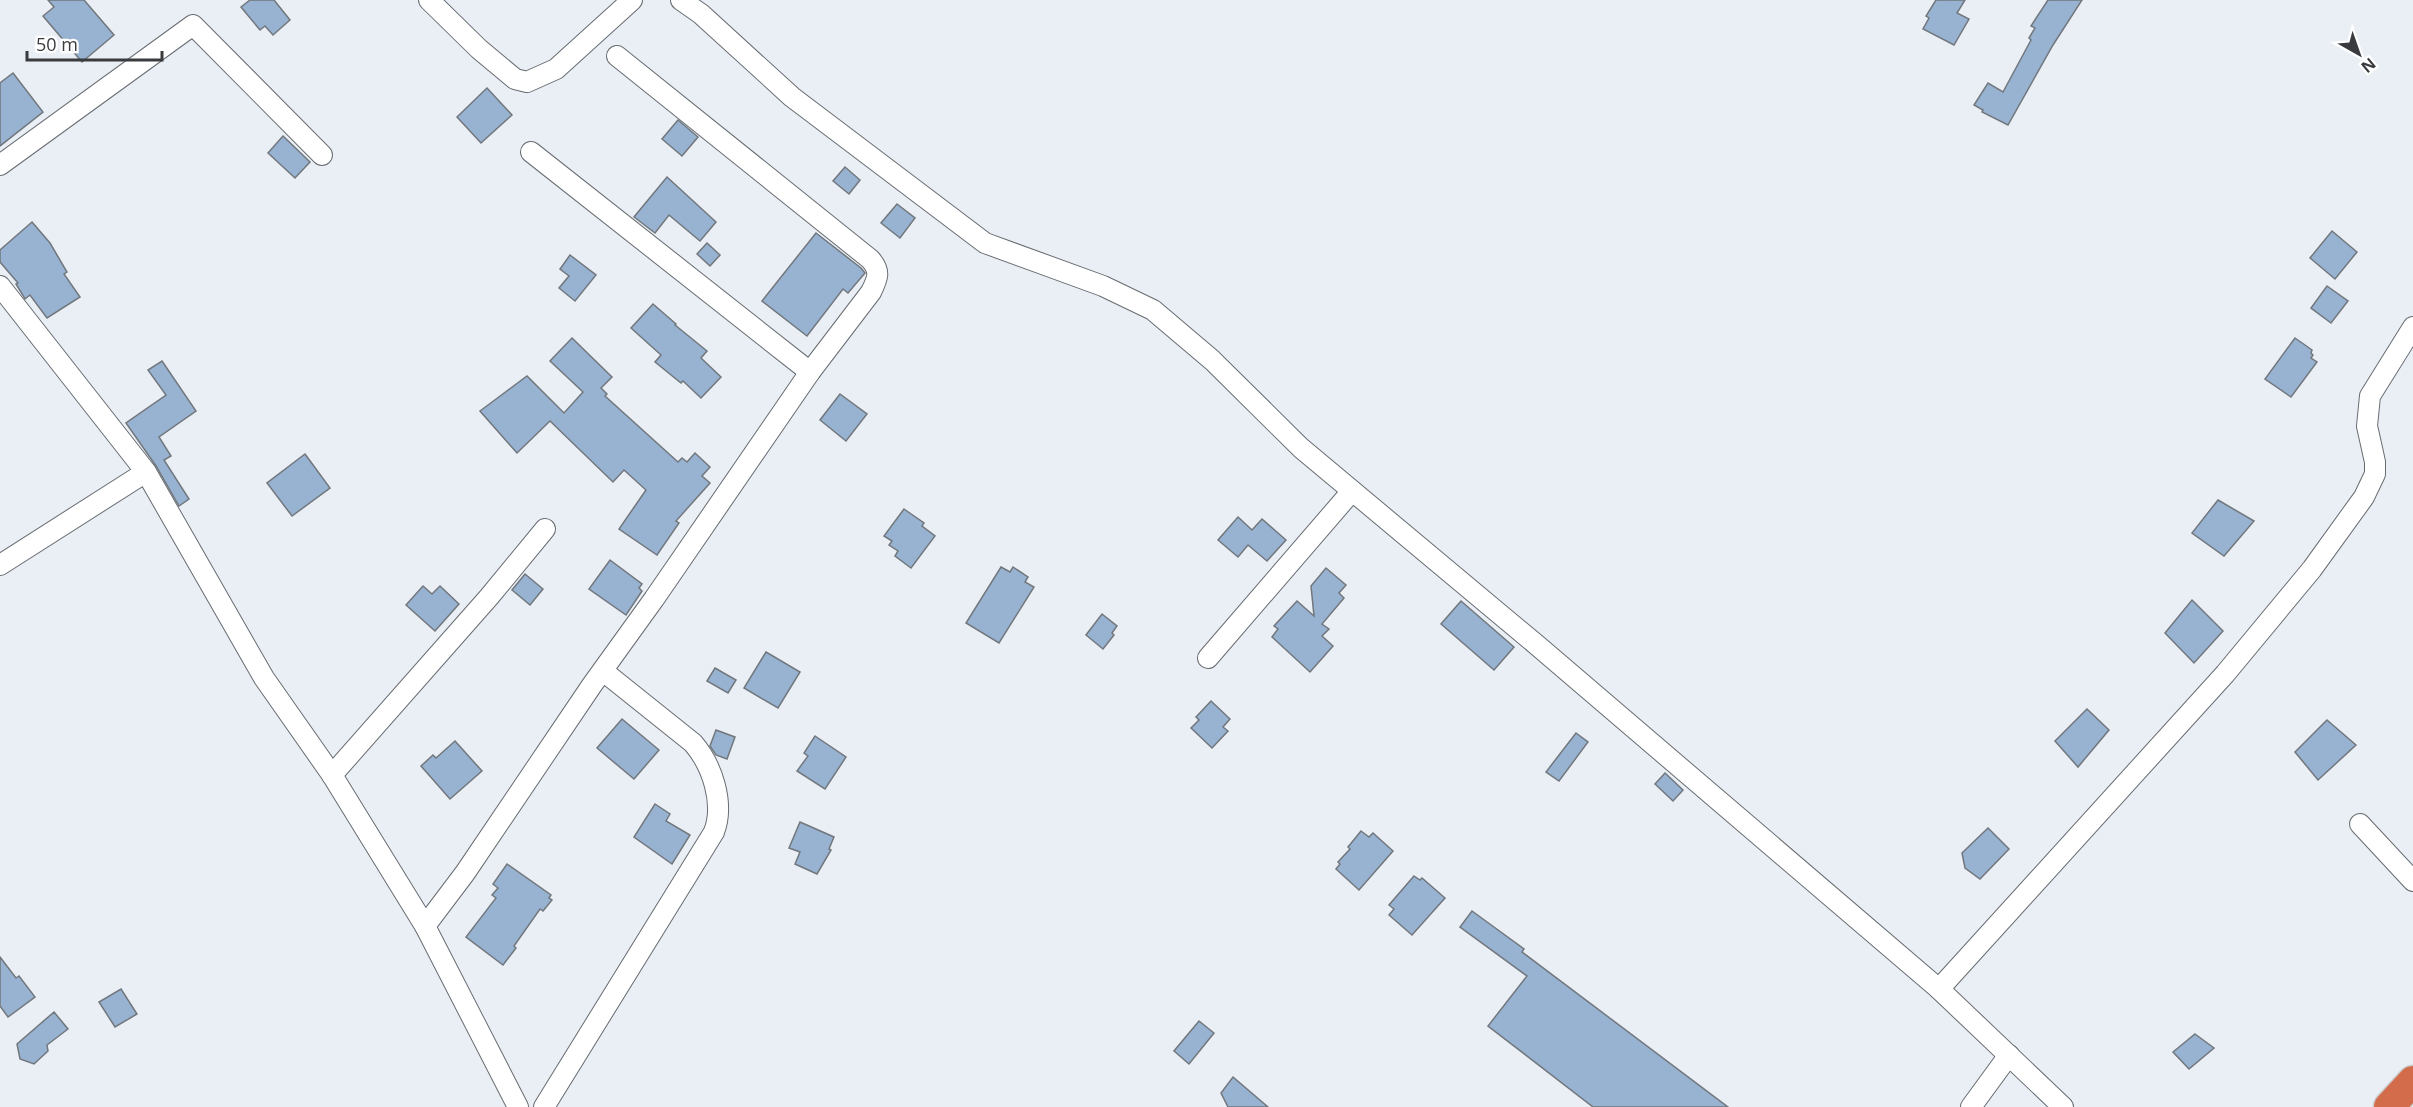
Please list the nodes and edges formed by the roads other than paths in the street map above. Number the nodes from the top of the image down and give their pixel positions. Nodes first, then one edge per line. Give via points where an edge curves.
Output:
1 (429, 0) edge
2 (632, 0) edge
3 (681, 0) edge
4 (617, 56) dead end
5 (531, 152) dead end
6 (322, 154) dead end
7 (0, 165) edge
8 (0, 286) edge
9 (2413, 327) edge
10 (810, 372) junction
11 (146, 472) junction
12 (1352, 491) junction
13 (545, 529) dead end
14 (0, 565) edge
15 (1208, 658) dead end
16 (603, 671) junction
17 (332, 775) junction
18 (2360, 824) dead end
19 (2413, 881) edge
20 (425, 926) junction
21 (1939, 989) junction
22 (2008, 1055) junction
23 (2413, 1081) edge
24 (518, 1107) edge
25 (544, 1107) edge
26 (1971, 1107) edge
27 (2063, 1107) edge
28 (2389, 1107) edge

1 - 2 street via 515,79 527,82 556,69
3 - 12 street via 792,97 985,243 1103,286 1153,310 1212,360 1300,448
4 - 10 street via 877,267 878,278 871,292
5 - 10 street
6 - 7 street via 193,25
8 - 11 street
9 - 21 street via 2370,396 2367,426 2375,462 2372,485 2332,542 2225,674
10 - 16 street
11 - 14 street
11 - 17 street via 264,678
12 - 15 street
12 - 21 street
13 - 17 street
16 - 20 street
16 - 25 street via 702,753 712,776 718,822
17 - 20 street
18 - 19 street
20 - 24 street
21 - 22 street
22 - 26 street
22 - 27 street
23 - 28 highway

